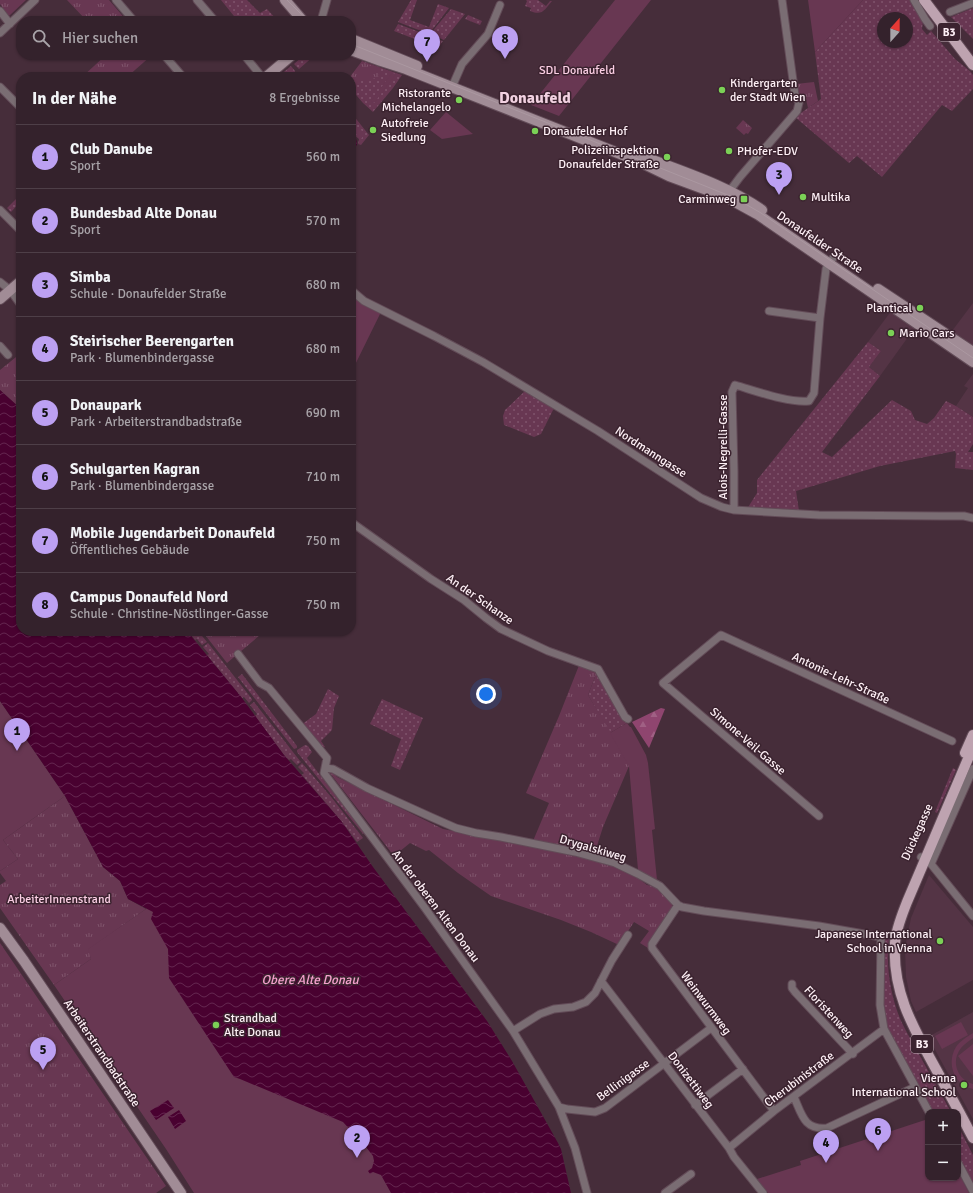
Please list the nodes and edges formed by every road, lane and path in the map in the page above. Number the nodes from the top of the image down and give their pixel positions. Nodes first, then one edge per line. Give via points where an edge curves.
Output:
1 (35, 0) edge
2 (116, 0) edge
3 (197, 0) edge
4 (285, 0) edge
5 (327, 0) edge
6 (782, 0) edge
7 (914, 0) edge
8 (924, 0) edge
9 (928, 0) edge
10 (973, 3) edge
11 (500, 5) dead end
12 (293, 8) junction
13 (0, 11) edge
14 (950, 12) dead end
15 (18, 16) edge
16 (130, 16) edge
17 (211, 16) edge
18 (299, 16) edge
19 (304, 16) edge
20 (322, 16) edge
21 (16, 18) edge
22 (10, 24) junction
23 (930, 26) dead end
24 (0, 33) edge
25 (356, 41) edge
26 (356, 52) edge
27 (973, 57) edge
28 (168, 60) edge
29 (248, 60) edge
30 (286, 60) edge
31 (973, 65) edge
32 (178, 72) edge
33 (258, 72) edge
34 (272, 72) edge
35 (453, 84) junction
36 (0, 87) edge
37 (16, 103) edge
38 (728, 194) junction
39 (0, 210) edge
40 (16, 226) edge
41 (831, 261) junction
42 (0, 282) edge
43 (16, 285) edge
44 (10, 290) junction
45 (356, 294) edge
46 (16, 298) edge
47 (0, 299) edge
48 (769, 311) dead end
49 (820, 318) junction
50 (0, 346) edge
51 (973, 352) edge
52 (8, 355) dead end
53 (973, 362) edge
54 (734, 510) junction
55 (973, 518) edge
56 (356, 526) edge
57 (238, 654) dead end
58 (663, 683) joint
59 (628, 719) dead end
60 (973, 735) edge
61 (952, 741) dead end
62 (973, 748) edge
63 (969, 763) edge
64 (325, 768) junction
65 (819, 816) dead end
66 (925, 860) junction
67 (678, 905) junction
68 (973, 916) edge
69 (0, 928) edge
70 (628, 935) dead end
71 (894, 942) junction
72 (601, 982) junction
73 (792, 984) dead end
74 (711, 1028) junction
75 (884, 1030) junction
76 (514, 1031) junction
77 (852, 1054) junction
78 (664, 1064) junction
79 (743, 1069) junction
80 (915, 1087) junction
81 (794, 1097) junction
82 (696, 1105) junction
83 (559, 1107) junction
84 (927, 1109) edge
85 (954, 1109) edge
86 (774, 1111) junction
87 (961, 1122) edge
88 (973, 1138) edge
89 (973, 1146) edge
90 (729, 1148) junction
91 (961, 1168) edge
92 (691, 1174) dead end
93 (973, 1190) edge
94 (181, 1193) edge
95 (587, 1193) edge
96 (665, 1193) edge
97 (763, 1193) edge

1 - 15 street
2 - 16 street
3 - 17 street
4 - 12 main road
5 - 20 street
6 - 38 street via 795,95 799,103 797,111
7 - 23 street
8 - 31 main road, B3
9 - 27 main road, B3
10 - 14 street
11 - 35 street via 488,34 462,64
12 - 18 main road
12 - 19 main road
13 - 22 street
21 - 22 street
22 - 24 street
25 - 35 main road, Donaufelder Straße
26 - 35 main road, Donaufelder Straße
28 - 32 street
29 - 33 street
30 - 34 main road
35 - 38 main road, Donaufelder Straße
36 - 37 street
38 - 41 main road, Donaufelder Straße via 746,199
39 - 40 street
41 - 49 street via 826,269
41 - 51 main road, Donaufelder Straße
41 - 53 main road, Donaufelder Straße
42 - 44 street
43 - 44 main road
44 - 46 street
44 - 47 main road
45 - 54 street, Nordmanngasse via 364,301 483,362 598,431 701,498
48 - 49 street
49 - 54 street, Alois-Negrelli-Gasse via 814,393 809,401 802,402 768,395 735,385 732,392
50 - 52 street
54 - 55 street, Nordmanngasse via 819,515
56 - 59 street, An der Schanze via 501,628 548,651 598,669
57 - 64 street, An der oberen Alten Donau via 260,683 269,688 327,758
58 - 61 street, Antonie-Lehr-Straße via 721,636
58 - 65 street, Simone-Veil-Gasse
60 - 63 main road, Dückegasse / B3
62 - 63 main road, Dückegasse / B3
63 - 66 main road, Dückegasse / B3
64 - 67 street, Drygalskiweg via 333,769 374,791 456,828 588,855 615,863 660,886
64 - 76 street, An der oberen Alten Donau via 324,773
66 - 68 street
66 - 71 main road, Dückegasse / B3 via 901,900 895,923
67 - 74 street, Weinwurmweg via 652,944 652,948
67 - 75 street via 880,937 880,1006
69 - 94 main road, Arbeiterstrandbadstraße
70 - 72 street
71 - 85 main road, B3 via 892,968 900,1005 908,1026
71 - 88 main road, B3 via 898,983 911,1024
72 - 76 street via 586,1002 540,1014
72 - 78 street, Donizettiweg
73 - 77 street, Floristenweg via 795,992
74 - 78 street, Bellinigasse
74 - 79 street, Weinwurmweg
75 - 77 street, Cherubinistraße
75 - 80 street
76 - 83 street, An der oberen Alten Donau
77 - 81 street, Cherubinistraße
78 - 82 street, Donizettiweg
78 - 83 street, Bellinigasse via 605,1108 595,1112
79 - 82 street
79 - 86 street, Weinwurmweg
80 - 81 street via 827,1128 818,1129 805,1121
80 - 84 street
81 - 86 street, Cherubinistraße
82 - 90 street, Donizettiweg
83 - 95 street, An der oberen Alten Donau via 575,1148
86 - 90 street, Cherubinistraße
87 - 89 main road
90 - 97 street, Donizettiweg
91 - 93 street
92 - 96 street

